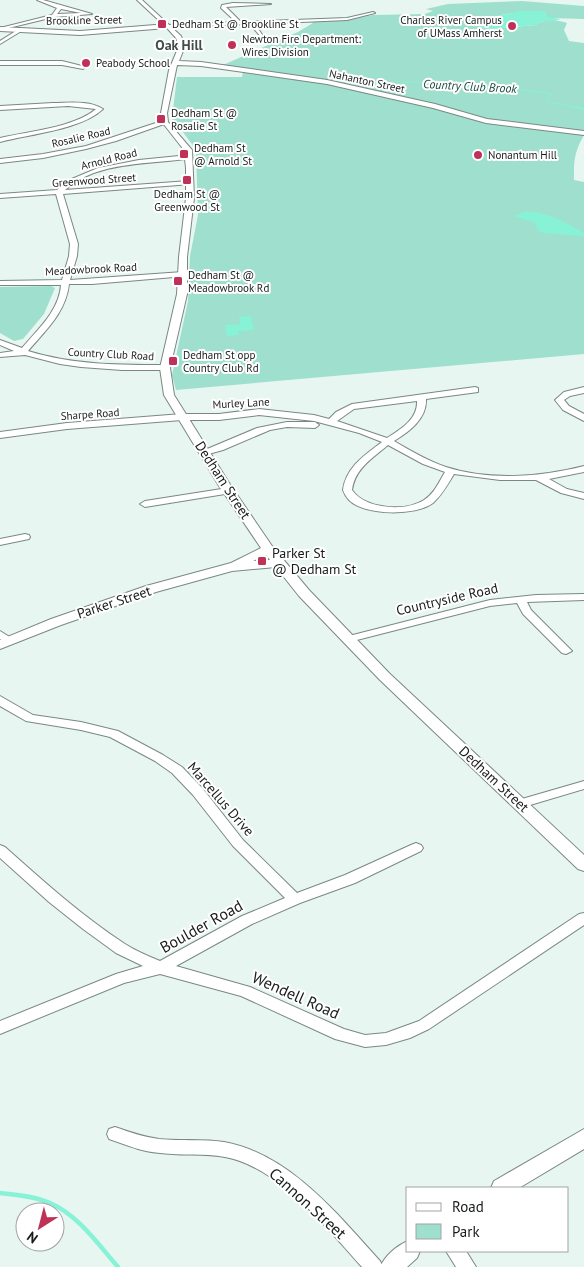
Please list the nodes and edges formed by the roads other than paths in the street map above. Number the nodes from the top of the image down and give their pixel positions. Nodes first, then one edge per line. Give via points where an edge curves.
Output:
1 (39, 0) edge
2 (140, 1) edge
3 (150, 1) edge
4 (269, 4) dead end
5 (60, 7) junction
6 (373, 13) dead end
7 (54, 16) junction
8 (251, 22) junction
9 (240, 23) junction
10 (0, 29) edge
11 (170, 29) junction
12 (21, 30) junction
13 (261, 36) dead end
14 (0, 43) edge
15 (176, 59) junction
16 (0, 63) edge
17 (83, 68) dead end
18 (0, 108) edge
19 (13, 108) junction
20 (0, 112) edge
21 (165, 122) junction
22 (172, 130) junction
23 (140, 132) junction
24 (584, 133) edge
25 (0, 138) edge
26 (189, 157) junction
27 (0, 161) edge
28 (189, 183) junction
29 (59, 192) junction
30 (0, 196) edge
31 (183, 274) junction
32 (0, 283) edge
33 (65, 283) junction
34 (0, 342) edge
35 (22, 353) junction
36 (0, 355) edge
37 (165, 368) junction
38 (475, 390) dead end
39 (584, 390) edge
40 (421, 397) junction
41 (182, 417) junction
42 (584, 418) edge
43 (332, 422) junction
44 (0, 435) edge
45 (388, 441) junction
46 (205, 452) junction
47 (584, 469) edge
48 (451, 471) junction
49 (539, 478) junction
50 (228, 491) junction
51 (584, 496) edge
52 (145, 504) dead end
53 (25, 537) dead end
54 (0, 542) edge
55 (268, 549) junction
56 (278, 562) junction
57 (231, 567) junction
58 (584, 597) edge
59 (520, 600) junction
60 (349, 639) junction
61 (3, 640) edge
62 (566, 651) dead end
63 (0, 700) edge
64 (584, 785) edge
65 (520, 804) junction
66 (416, 848) dead end
67 (0, 850) edge
68 (584, 865) edge
69 (295, 898) junction
70 (584, 918) edge
71 (160, 968) junction
72 (0, 1028) edge
73 (115, 1134) dead end
74 (584, 1138) edge
75 (504, 1187) edge
76 (408, 1252) edge
77 (456, 1252) edge
78 (374, 1267) edge
79 (391, 1267) edge
80 (467, 1267) edge

1 - 5 street
2 - 3 street
2 - 11 street
4 - 9 street via 224,6
5 - 7 street
5 - 7 street via 90,14
6 - 8 street via 347,19
7 - 10 street
8 - 9 street
8 - 13 street
9 - 11 street
10 - 12 main road, Brookline Street
11 - 12 main road, Brookline Street
11 - 15 main road via 182,42
12 - 14 street
15 - 21 main road via 164,113
15 - 24 main road, Nahanton Street via 337,84 489,121
16 - 17 street via 56,62
18 - 19 street
19 - 20 street
19 - 25 street via 78,104 100,109 85,118
21 - 22 main road, Dedham Street
21 - 23 street, Rosalie Road
22 - 23 street
22 - 26 main road, Dedham Street via 183,142
23 - 27 street, Rosalie Road via 65,152
26 - 28 main road, Dedham Street
26 - 29 street, Arnold Road via 97,171 70,181
28 - 29 street, Greenwood Street
28 - 31 main road, Dedham Street
29 - 30 street, Greenwood Street
29 - 33 street via 74,244
31 - 33 street, Meadowbrook Road
31 - 37 main road, Dedham Street via 182,294
32 - 33 street, Meadowbrook Road
33 - 35 street via 57,312
34 - 35 street, Country Club Road
35 - 36 street
35 - 37 street, Country Club Road via 91,366
37 - 41 main road, Dedham Street via 169,395
38 - 40 street
39 - 42 street via 569,392 559,400
40 - 43 street via 352,407
40 - 45 street via 422,409 415,420
41 - 43 street, Murley Lane via 259,412
41 - 44 street, Sharpe Road
41 - 46 main road, Dedham Street
43 - 45 street, Murley Lane
43 - 46 street, Murley Lane via 274,426 219,450
45 - 48 street, Murley Lane via 427,463
45 - 48 street via 360,464 348,480 347,489 358,502 381,509 419,507 434,496
46 - 50 main road, Dedham Street
47 - 49 street, Murley Lane
48 - 49 street, Murley Lane
49 - 51 street, Murley Lane
50 - 52 street
50 - 55 main road, Dedham Street
53 - 54 street
55 - 56 main road, Dedham Street
55 - 57 main road, Parker Street
56 - 57 main road, Parker Street
56 - 60 main road, Dedham Street
57 - 61 main road, Parker Street via 107,603
58 - 59 street, Countryside Road
59 - 60 street, Countryside Road via 464,608
59 - 62 street via 528,613
60 - 65 main road, Dedham Street via 385,678
63 - 69 street, Marcellus Drive via 30,718 114,734 177,770 238,843
64 - 65 street
65 - 68 main road, Dedham Street
66 - 69 street, Boulder Road via 350,879
67 - 71 street, Wendell Road via 88,925 121,949
69 - 71 street, Boulder Road via 247,920
70 - 71 street, Wendell Road via 424,1025 386,1039 365,1040 341,1035 245,991
71 - 72 street, Boulder Road via 121,978
73 - 78 street, Cannon Street via 158,1146 229,1150 273,1168 339,1229
74 - 75 main road
76 - 79 main road
77 - 80 street

